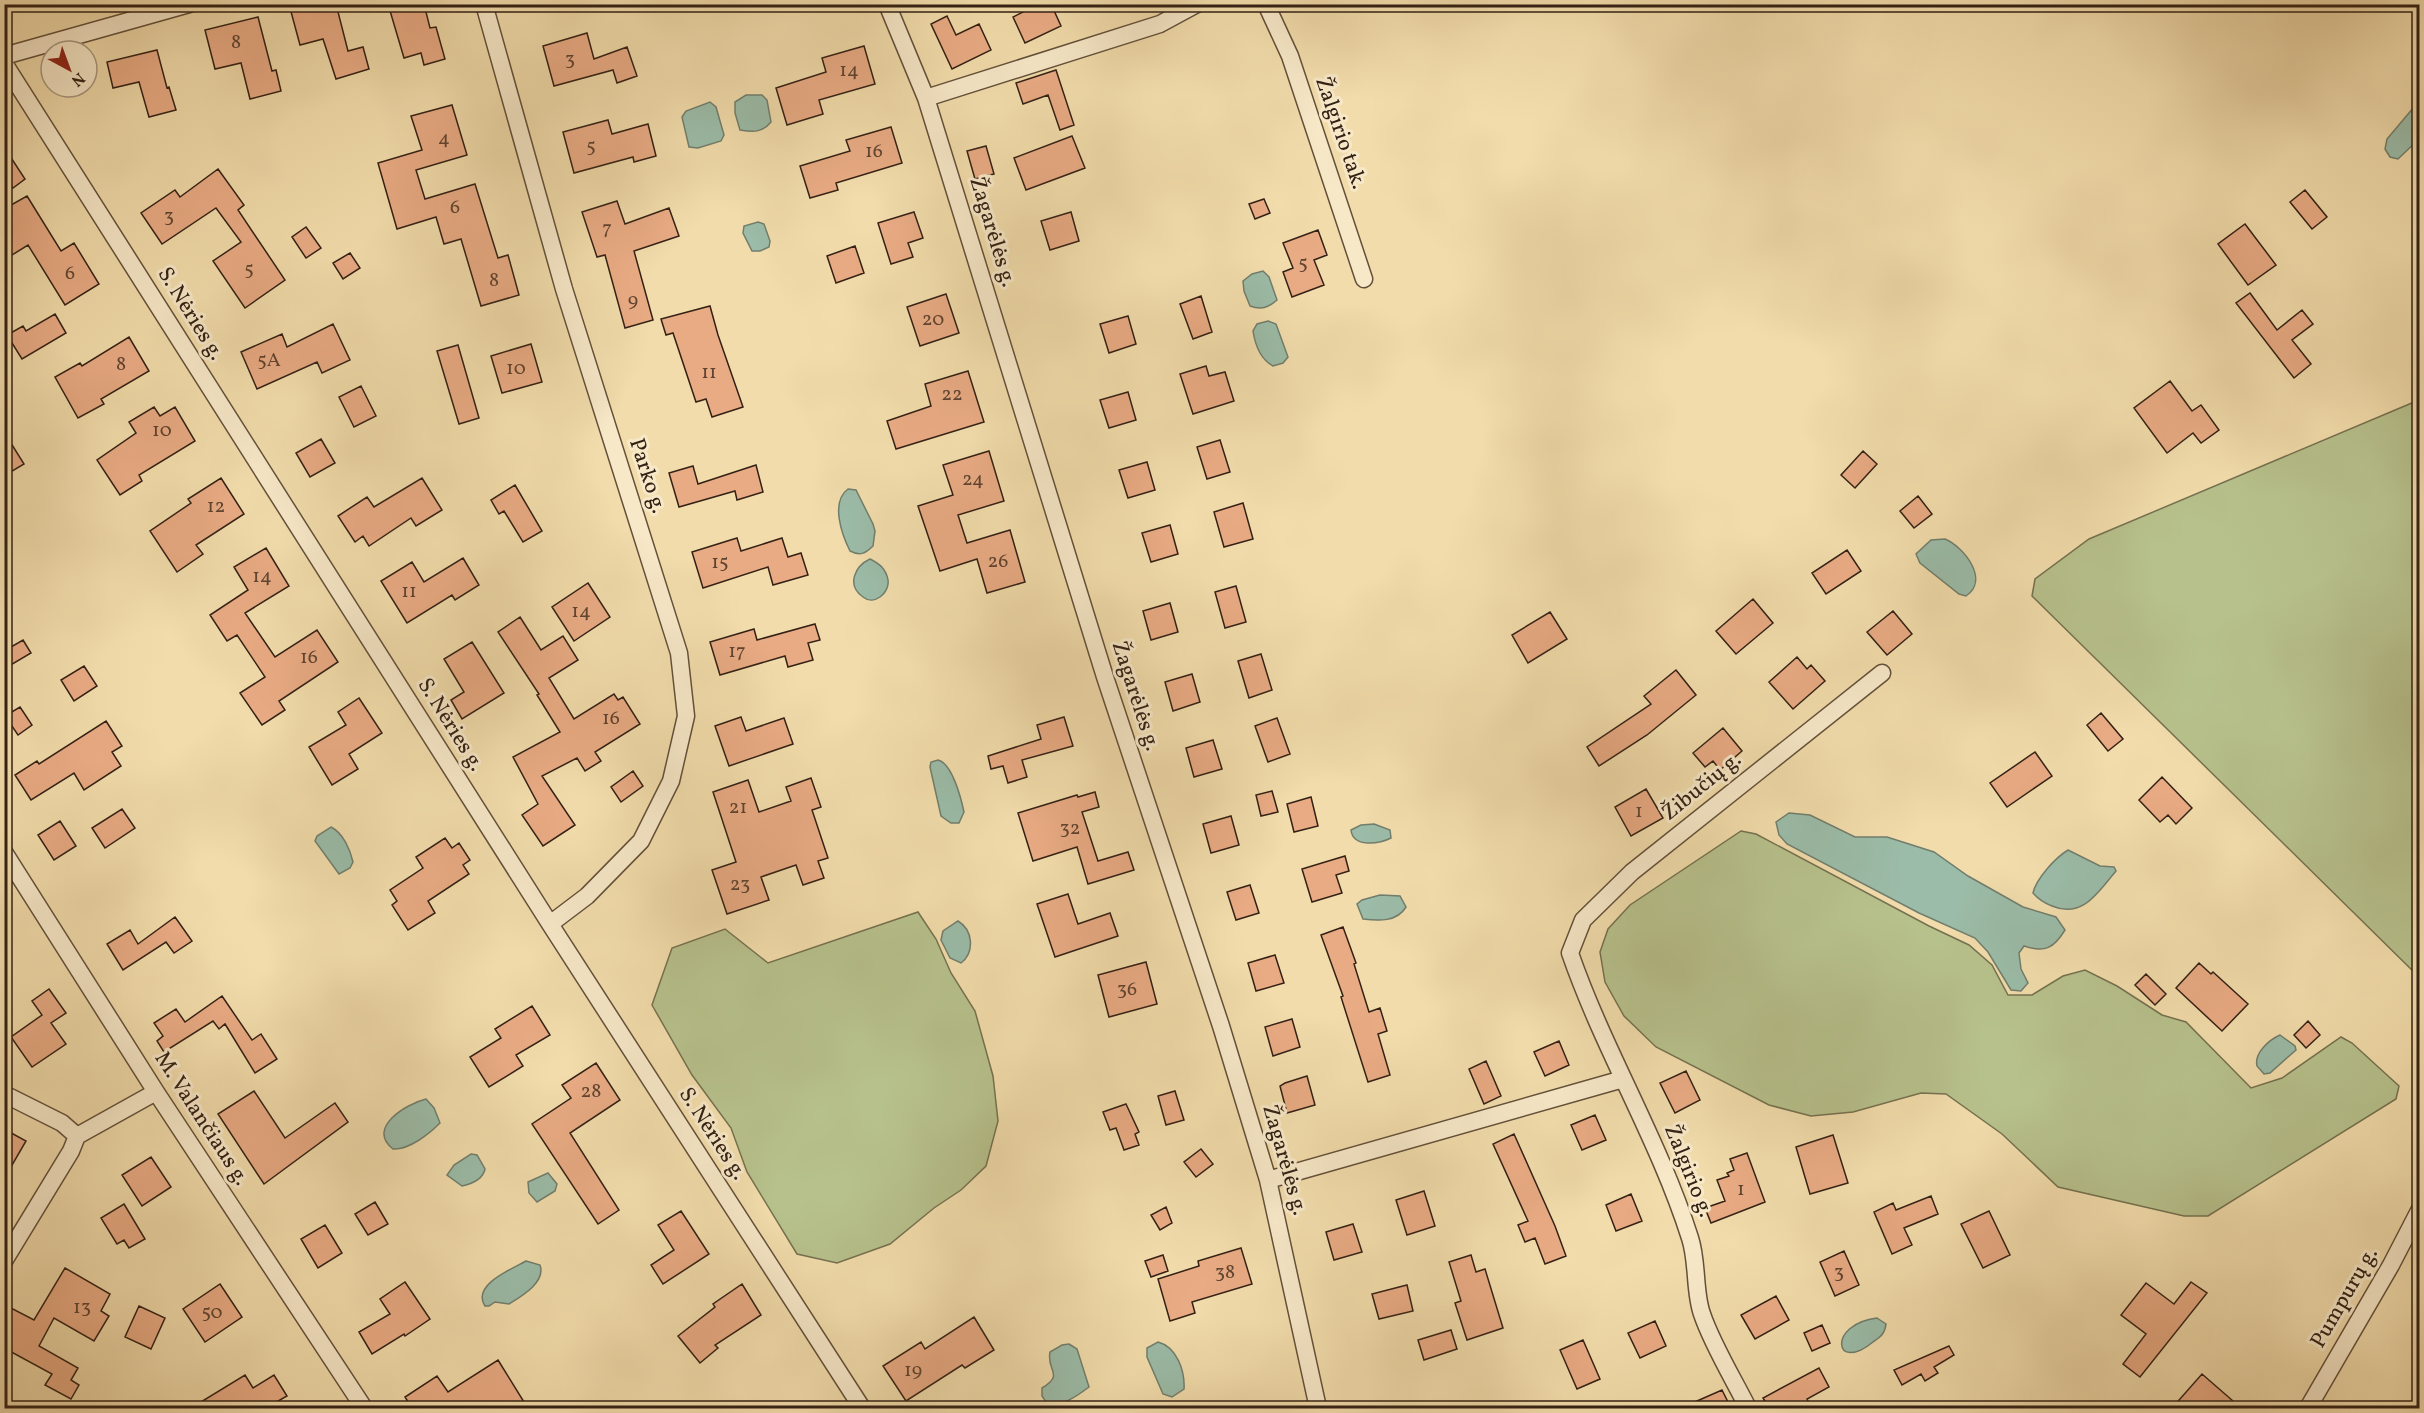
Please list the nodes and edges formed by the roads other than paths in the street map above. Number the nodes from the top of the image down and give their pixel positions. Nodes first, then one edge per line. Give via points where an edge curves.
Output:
1 (189, 4) edge
2 (484, 4) edge
3 (887, 4) edge
4 (1197, 4) edge
5 (1266, 4) edge
6 (4, 56) edge
7 (4, 63) edge
8 (926, 98) junction
9 (1364, 279) dead end
10 (1882, 673) dead end
11 (4, 852) edge
12 (550, 924) junction
13 (1570, 953) joint
14 (1623, 1079) junction
15 (156, 1092) junction
16 (4, 1094) edge
17 (77, 1136) junction
18 (1268, 1180) junction
19 (2420, 1209) edge
20 (4, 1261) edge
21 (364, 1408) edge
22 (862, 1408) edge
23 (1318, 1408) edge
24 (1748, 1408) edge
25 (2307, 1408) edge

1 - 6 street
2 - 12 street, Parko g. via 564,289 679,653 686,716 671,781 641,841 587,896
3 - 8 street, Žagarėlės g.
4 - 8 street via 1160,24
5 - 9 street, Žalgirio tak. via 1290,56
7 - 12 street, S. Nėries g.
8 - 18 street, Žagarėlės g. via 1101,666
10 - 13 street, Žibučių g. via 1632,872 1583,920
11 - 15 street, M. Valančiaus g.
12 - 22 street, S. Nėries g.
13 - 14 street, Žalgirio g.
14 - 18 street
14 - 24 street, Žalgirio g. via 1646,1126 1690,1239 1702,1313
15 - 17 street
15 - 21 street, M. Valančiaus g.
16 - 17 street
17 - 20 street
18 - 23 street, Žagarėlės g.
19 - 25 street, Pumpurų g.

